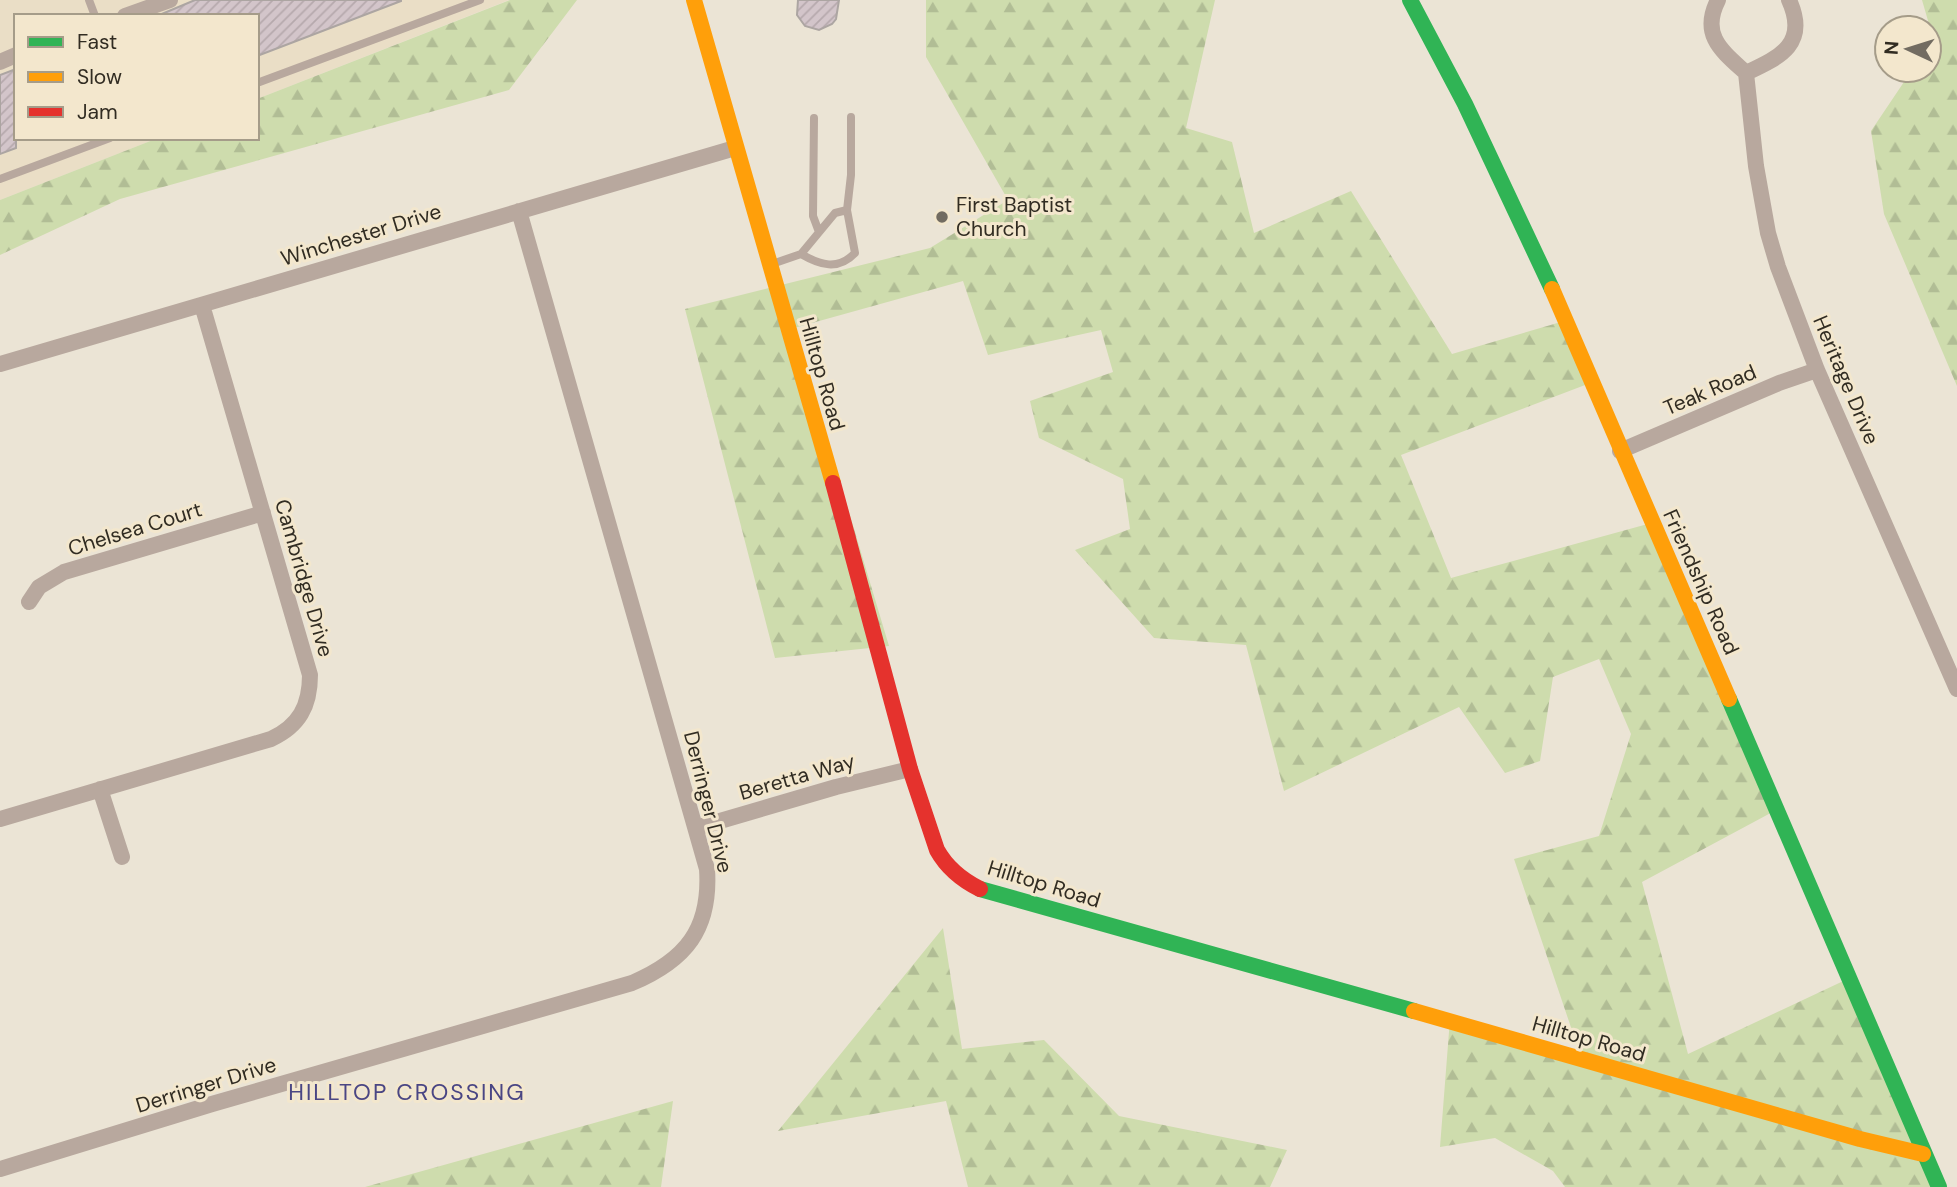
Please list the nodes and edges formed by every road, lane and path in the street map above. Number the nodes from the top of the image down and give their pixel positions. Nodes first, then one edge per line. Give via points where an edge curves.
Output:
1 (170, 0) edge
2 (480, 0) edge
3 (694, 0) edge
4 (1410, 0) edge
5 (1718, 0) edge
6 (1789, 0) edge
7 (131, 14) edge
8 (1746, 73) junction
9 (259, 82) edge
10 (851, 117) dead end
11 (814, 118) dead end
12 (105, 140) edge
13 (735, 148) junction
14 (0, 179) edge
15 (847, 210) junction
16 (519, 211) junction
17 (819, 232) junction
18 (801, 254) junction
19 (769, 265) junction
20 (202, 305) junction
21 (0, 364) edge
22 (1817, 370) junction
23 (1620, 451) junction
24 (263, 513) junction
25 (29, 602) dead end
26 (1957, 689) edge
27 (910, 769) junction
28 (100, 789) junction
29 (0, 819) edge
30 (696, 828) junction
31 (121, 857) dead end
32 (1923, 1154) junction
33 (0, 1169) edge
34 (1939, 1187) edge

1 - 7 street
2 - 9 lane
3 - 13 street, Hilltop Road
4 - 23 street, Friendship Road via 1517,211
5 - 8 street via 1711,26 1715,41
6 - 8 street via 1796,27 1792,41 1777,59
8 - 22 street, Heritage Drive via 1768,233
10 - 15 lane
11 - 17 lane via 813,216
12 - 14 lane
13 - 16 street, Winchester Drive
13 - 19 street, Hilltop Road
15 - 17 lane via 835,213
15 - 18 lane via 855,253 847,262 830,265
16 - 20 street, Winchester Drive
16 - 30 street, Derringer Drive
17 - 18 lane
18 - 19 lane
19 - 27 street, Hilltop Road
20 - 21 street, Winchester Drive
20 - 24 street, Cambridge Drive
22 - 23 street, Teak Road
22 - 26 street, Heritage Drive
23 - 32 street, Friendship Road
24 - 25 street, Chelsea Court via 64,572 39,587
24 - 28 street, Cambridge Drive via 310,675 304,710 289,729 271,739
27 - 30 street, Beretta Way
27 - 32 street, Hilltop Road via 943,860 964,880 986,892
28 - 29 street, Cambridge Drive
28 - 31 street
30 - 33 street, Derringer Drive via 707,869 703,918 688,945 654,974
32 - 34 street, Friendship Road

